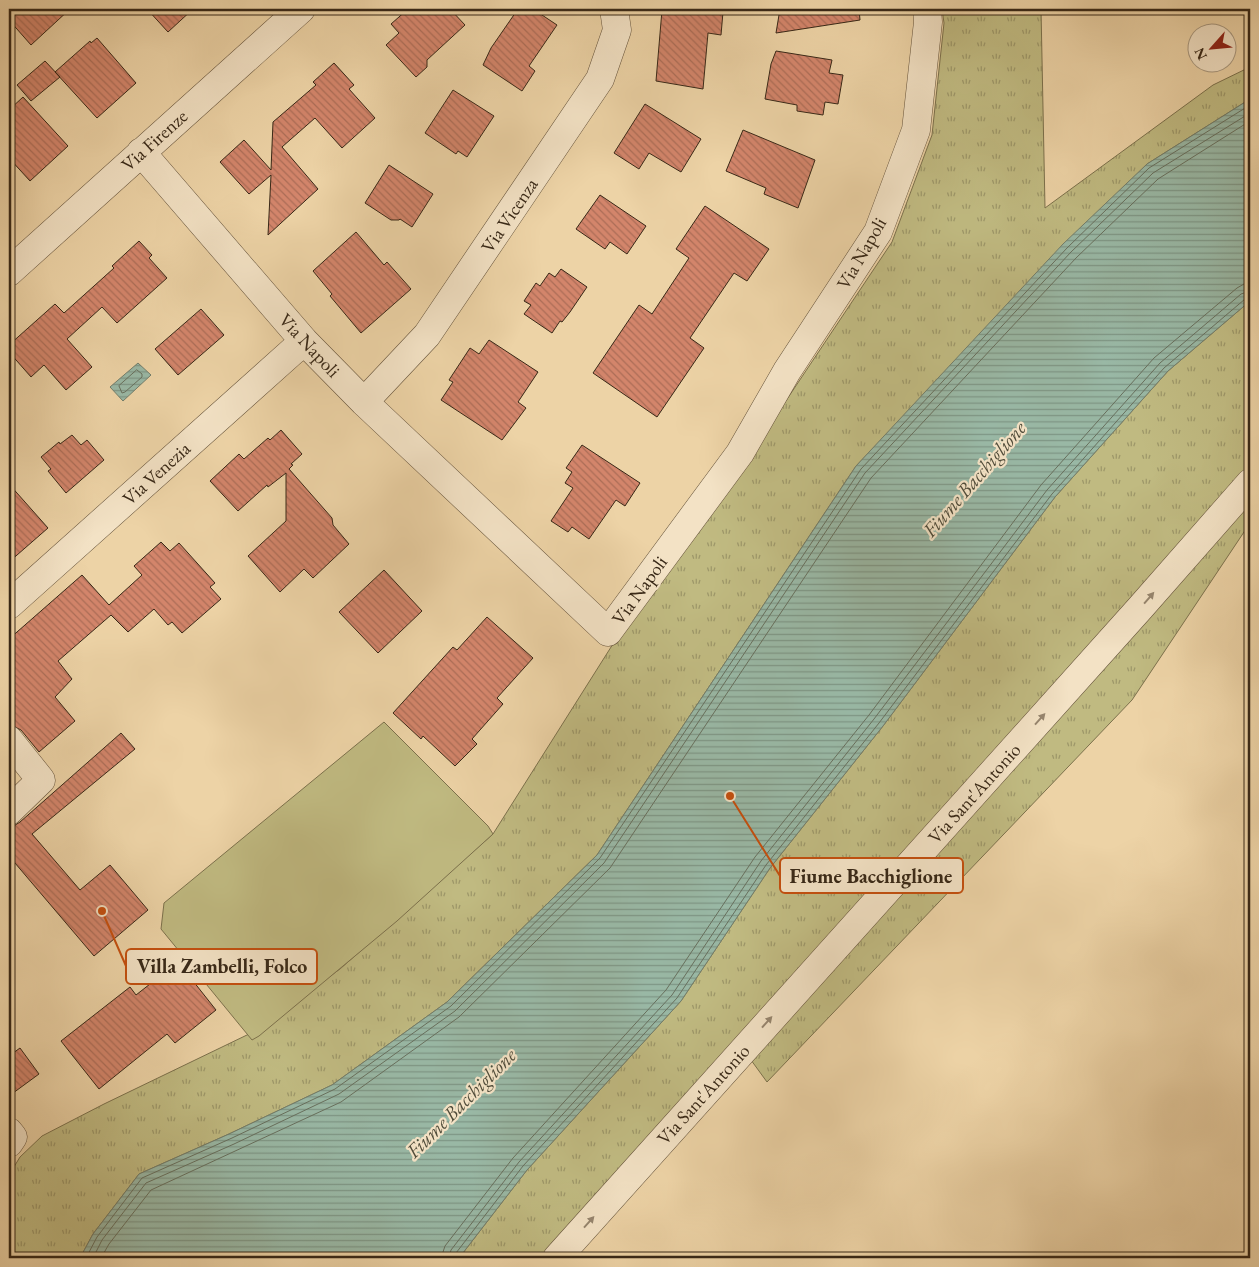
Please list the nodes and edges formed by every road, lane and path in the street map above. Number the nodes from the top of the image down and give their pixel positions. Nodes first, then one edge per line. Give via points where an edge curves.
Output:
1 (301, 9) edge
2 (614, 9) edge
3 (927, 9) edge
4 (141, 152) junction
5 (13, 260) edge
6 (304, 341) junction
7 (364, 402) junction
8 (1250, 483) edge
9 (9, 605) edge
10 (9, 740) edge
11 (9, 811) edge
12 (557, 1258) edge

1 - 4 street, Via Firenze
2 - 7 street, Via Vicenza via 617,30 600,79 428,335
3 - 7 street, Via Napoli via 916,130 878,232 787,371 740,453 608,632
4 - 5 street, Via Firenze
4 - 6 street, Via Napoli
6 - 7 street, Via Napoli
6 - 9 street, Via Venezia
12 -> 8 street, Via Sant'Antonio
10 - 11 street via 41,780

